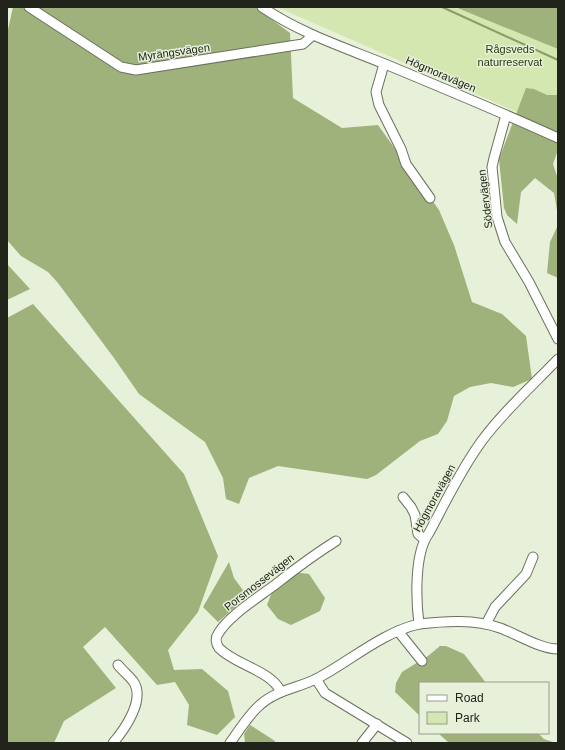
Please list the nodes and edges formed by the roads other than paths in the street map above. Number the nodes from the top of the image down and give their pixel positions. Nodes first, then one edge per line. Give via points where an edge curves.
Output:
1 (29, 7) edge
2 (262, 7) edge
3 (313, 35) junction
4 (384, 64) junction
5 (506, 115) junction
6 (558, 138) edge
7 (430, 198) dead end
8 (558, 339) edge
9 (558, 358) edge
10 (403, 497) dead end
11 (424, 539) junction
12 (336, 541) dead end
13 (533, 557) dead end
14 (419, 624) junction
15 (486, 624) junction
16 (398, 631) junction
17 (558, 650) edge
18 (422, 661) dead end
19 (118, 665) dead end
20 (316, 679) junction
21 (281, 692) junction
22 (377, 724) junction
23 (113, 743) edge
24 (230, 743) edge
25 (362, 743) edge
26 (407, 743) edge

1 - 3 street, Myrängsvägen via 122,67 136,70 303,44
2 - 3 street, Högmoravägen via 276,17
3 - 4 street, Högmoravägen
4 - 5 street, Högmoravägen
4 - 7 street via 376,92 379,105 406,164
5 - 6 street, Högmoravägen
5 - 8 street, Södervägen via 492,167 498,217 505,242
9 - 11 street, Högmoravägen via 481,442
10 - 11 street via 415,515 418,534
11 - 14 street, Högmoravägen via 418,562
12 - 21 street, Porsmossevägen via 307,559 246,606 217,635 216,643 219,648 267,678 279,687
13 - 15 street via 526,574 495,607
14 - 15 street
14 - 16 street
15 - 17 street
16 - 18 street
16 - 20 street
19 - 23 street via 134,682 138,694 127,724
20 - 21 street
20 - 22 street via 325,693
21 - 24 street via 259,705
22 - 25 street
22 - 26 street

